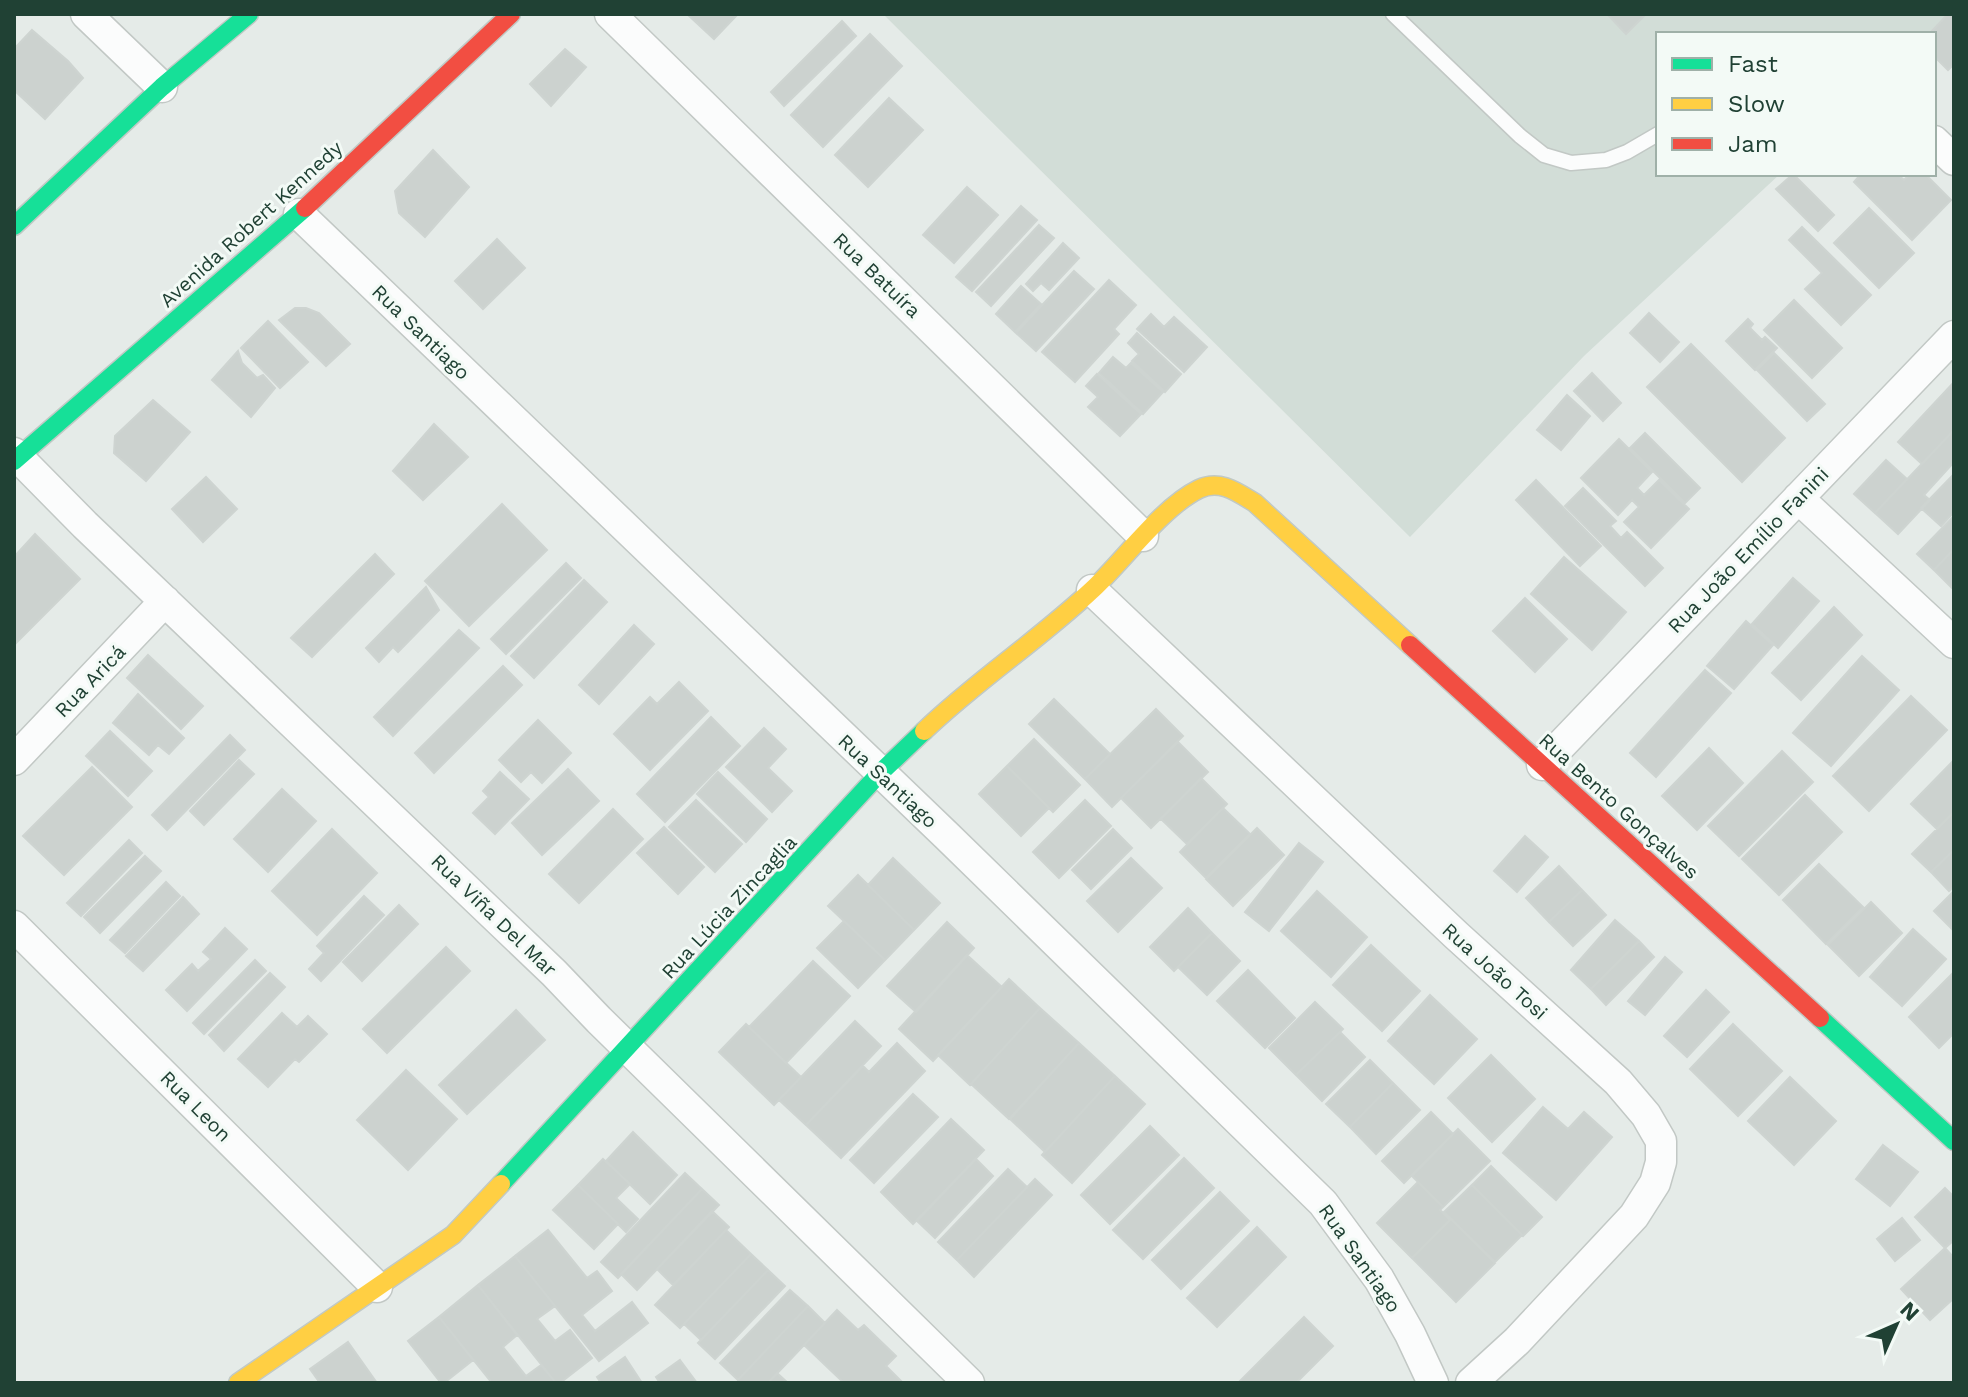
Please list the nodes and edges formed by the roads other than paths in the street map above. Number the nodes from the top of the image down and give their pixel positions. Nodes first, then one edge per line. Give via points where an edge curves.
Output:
1 (86, 14) edge
2 (249, 14) edge
3 (511, 14) edge
4 (610, 14) edge
5 (1393, 14) edge
6 (162, 87) junction
7 (1656, 135) edge
8 (1936, 143) edge
9 (1954, 160) edge
10 (299, 214) junction
11 (14, 226) edge
12 (1954, 336) edge
13 (15, 457) edge
14 (1798, 498) junction
15 (1255, 503) joint
16 (1143, 536) junction
17 (1092, 590) junction
18 (165, 601) junction
19 (1954, 643) edge
20 (14, 760) edge
21 (1542, 765) junction
22 (879, 774) junction
23 (14, 926) edge
24 (629, 1048) junction
25 (1954, 1141) edge
26 (377, 1287) junction
27 (238, 1383) edge
28 (969, 1383) edge
29 (1433, 1383) edge
30 (1471, 1383) edge

1 - 6 street
2 - 6 street
3 - 10 street, Avenida Robert Kennedy
4 - 16 street, Rua Batuíra
5 - 7 lane via 1544,155 1571,163 1606,160
6 - 11 street
8 - 9 street
10 - 13 street, Avenida Robert Kennedy
10 - 22 street, Rua Santiago
12 - 14 street, Rua João Emílio Fanini
13 - 18 street, Rua Viña Del Mar
14 - 19 street
14 - 21 street, Rua João Emílio Fanini
15 - 16 street, Rua Lúcia Zincaglia via 1229,487 1212,485 1180,502
15 - 21 street, Rua Bento Gonçalves
16 - 17 street, Rua Lúcia Zincaglia
17 - 22 street, Rua Lúcia Zincaglia via 944,712
17 - 30 street, Rua João Tosi via 1618,1082 1661,1141 1655,1183 1634,1216
18 - 20 street, Rua Aricá
18 - 24 street, Rua Viña Del Mar
21 - 25 street, Rua Bento Gonçalves
22 - 24 street, Rua Lúcia Zincaglia
22 - 29 street, Rua Santiago via 1323,1203 1379,1279
23 - 26 street, Rua Leon
24 - 26 street, Rua Lúcia Zincaglia via 453,1235
24 - 28 street, Rua Viña Del Mar
26 - 27 street, Rua Lúcia Zincaglia

